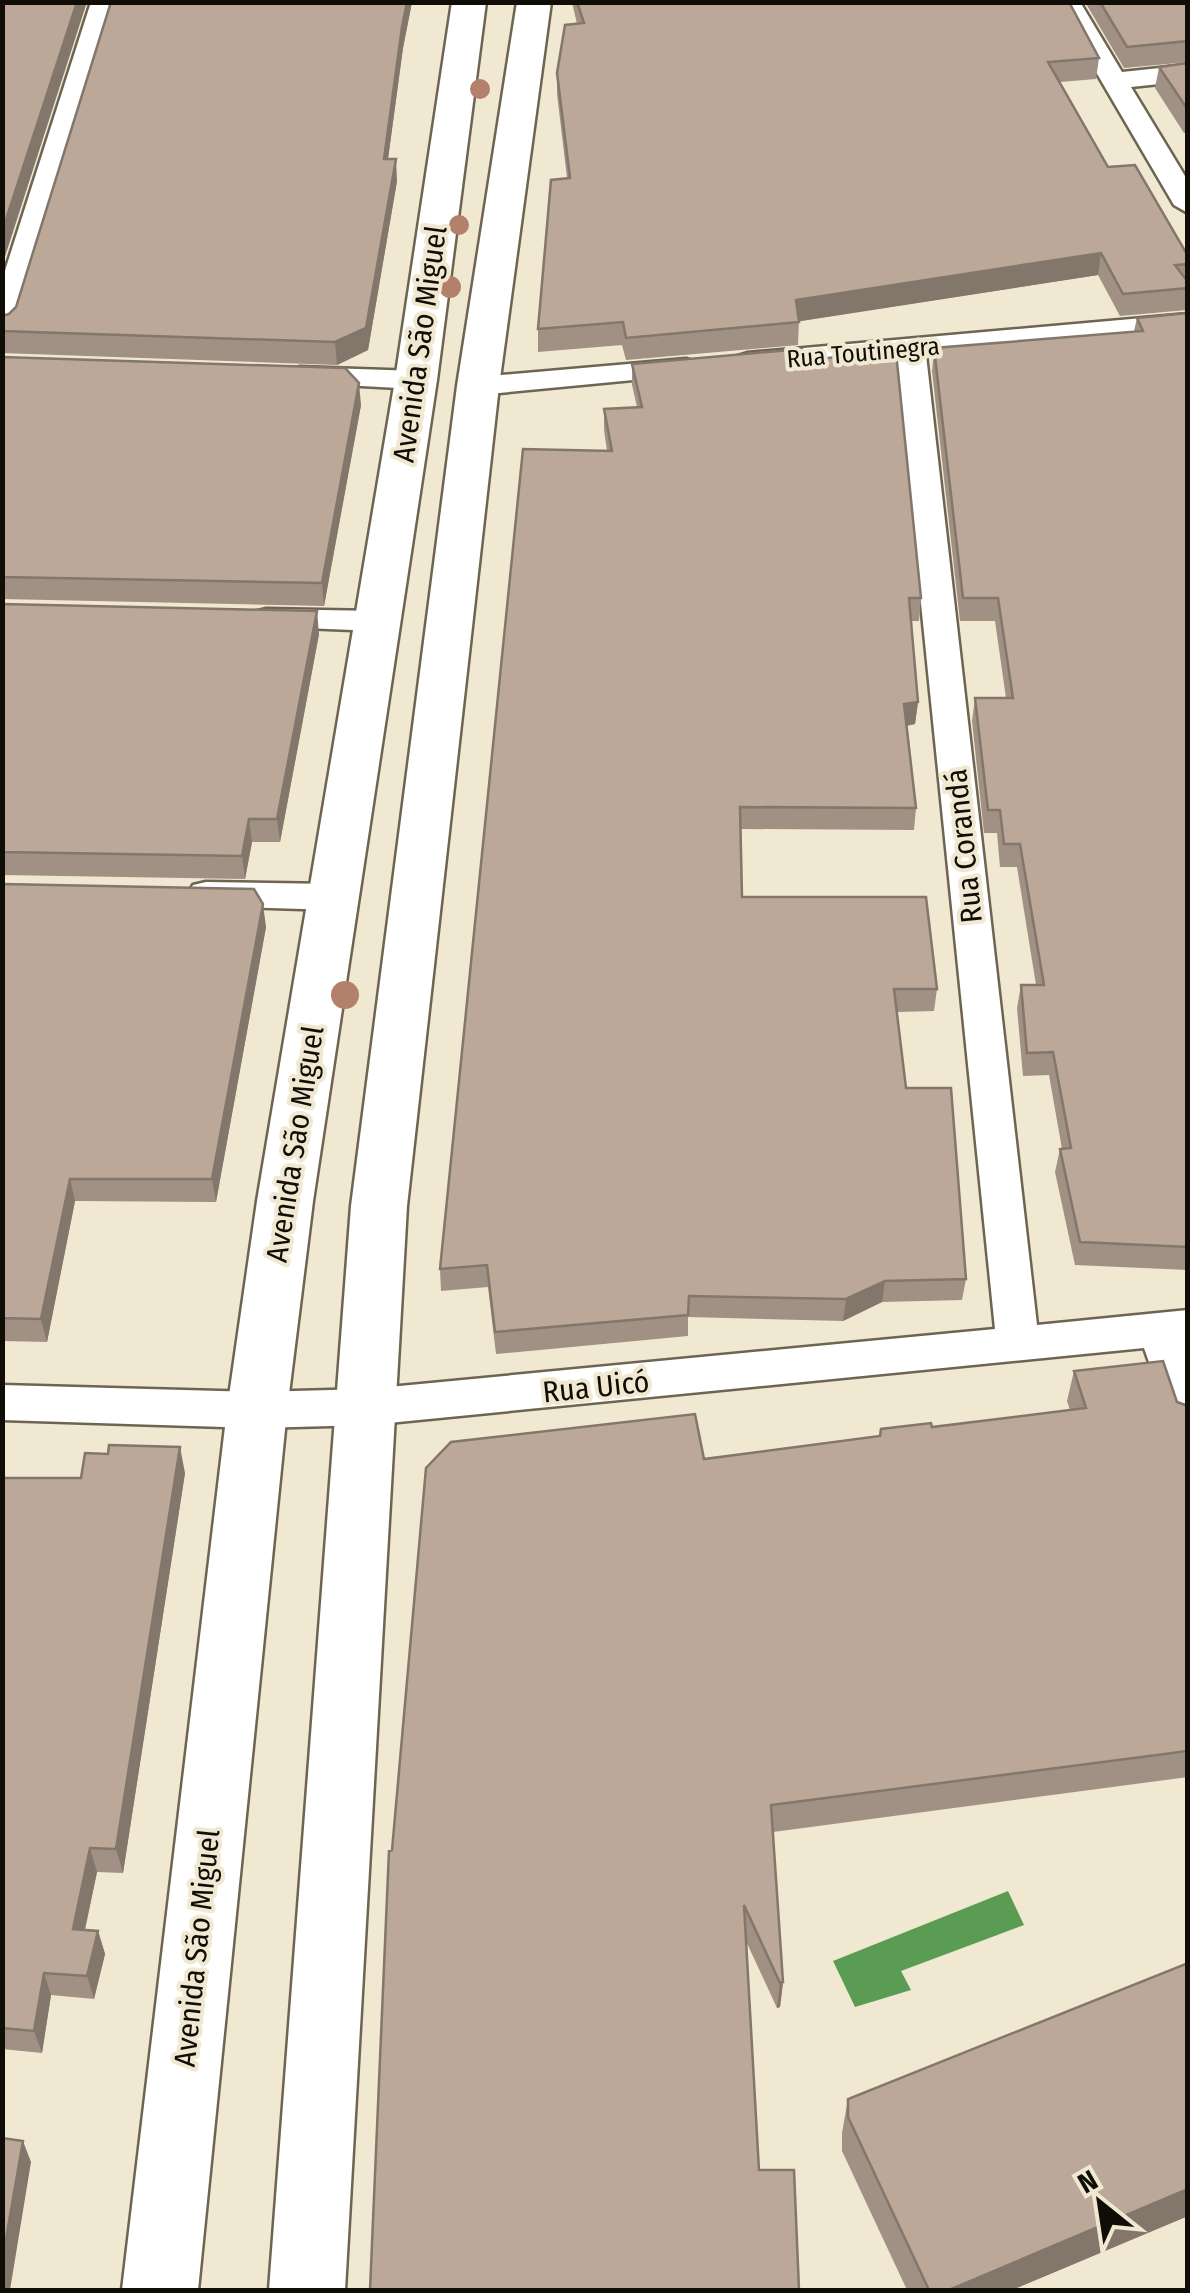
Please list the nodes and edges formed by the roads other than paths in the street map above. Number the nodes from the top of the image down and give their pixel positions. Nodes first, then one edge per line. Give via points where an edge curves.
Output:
1 (104, 2) edge
2 (469, 2) edge
3 (534, 2) edge
4 (1067, 2) edge
5 (460, 63) junction
6 (525, 65) junction
7 (1188, 74) edge
8 (1114, 81) junction
9 (1188, 205) edge
10 (1188, 323) edge
11 (2, 327) edge
12 (910, 348) junction
13 (278, 376) edge
14 (416, 380) junction
15 (478, 386) junction
16 (239, 618) edge
17 (377, 621) junction
18 (178, 894) edge
19 (334, 897) junction
20 (1174, 1328) edge
21 (1018, 1343) junction
22 (2, 1402) edge
23 (368, 1407) junction
24 (257, 1410) junction
25 (1188, 1418) edge
26 (160, 2290) edge
27 (306, 2290) edge

1 - 11 street
2 - 5 main road, Avenida São Miguel
3 - 6 main road, Avenida São Miguel
4 - 8 street
5 - 6 main road
5 - 14 main road, Avenida São Miguel
6 - 15 main road, Avenida São Miguel
7 - 8 street
8 - 9 street
10 - 12 street, Rua Toutinegra
12 - 15 street, Rua Toutinegra
12 - 21 street, Rua Corandá
13 - 14 street
14 - 17 main road, Avenida São Miguel
15 - 23 main road, Avenida São Miguel via 380,1206
16 - 17 street
17 - 19 main road, Avenida São Miguel
18 - 19 street
19 - 24 main road, Avenida São Miguel
20 - 21 street, Rua Uicó
20 - 25 street
21 - 23 street, Rua Uicó
22 - 24 street, Rua Uicó
23 - 24 street, Rua Uicó
23 - 27 main road, Avenida São Miguel
24 - 26 main road, Avenida São Miguel

